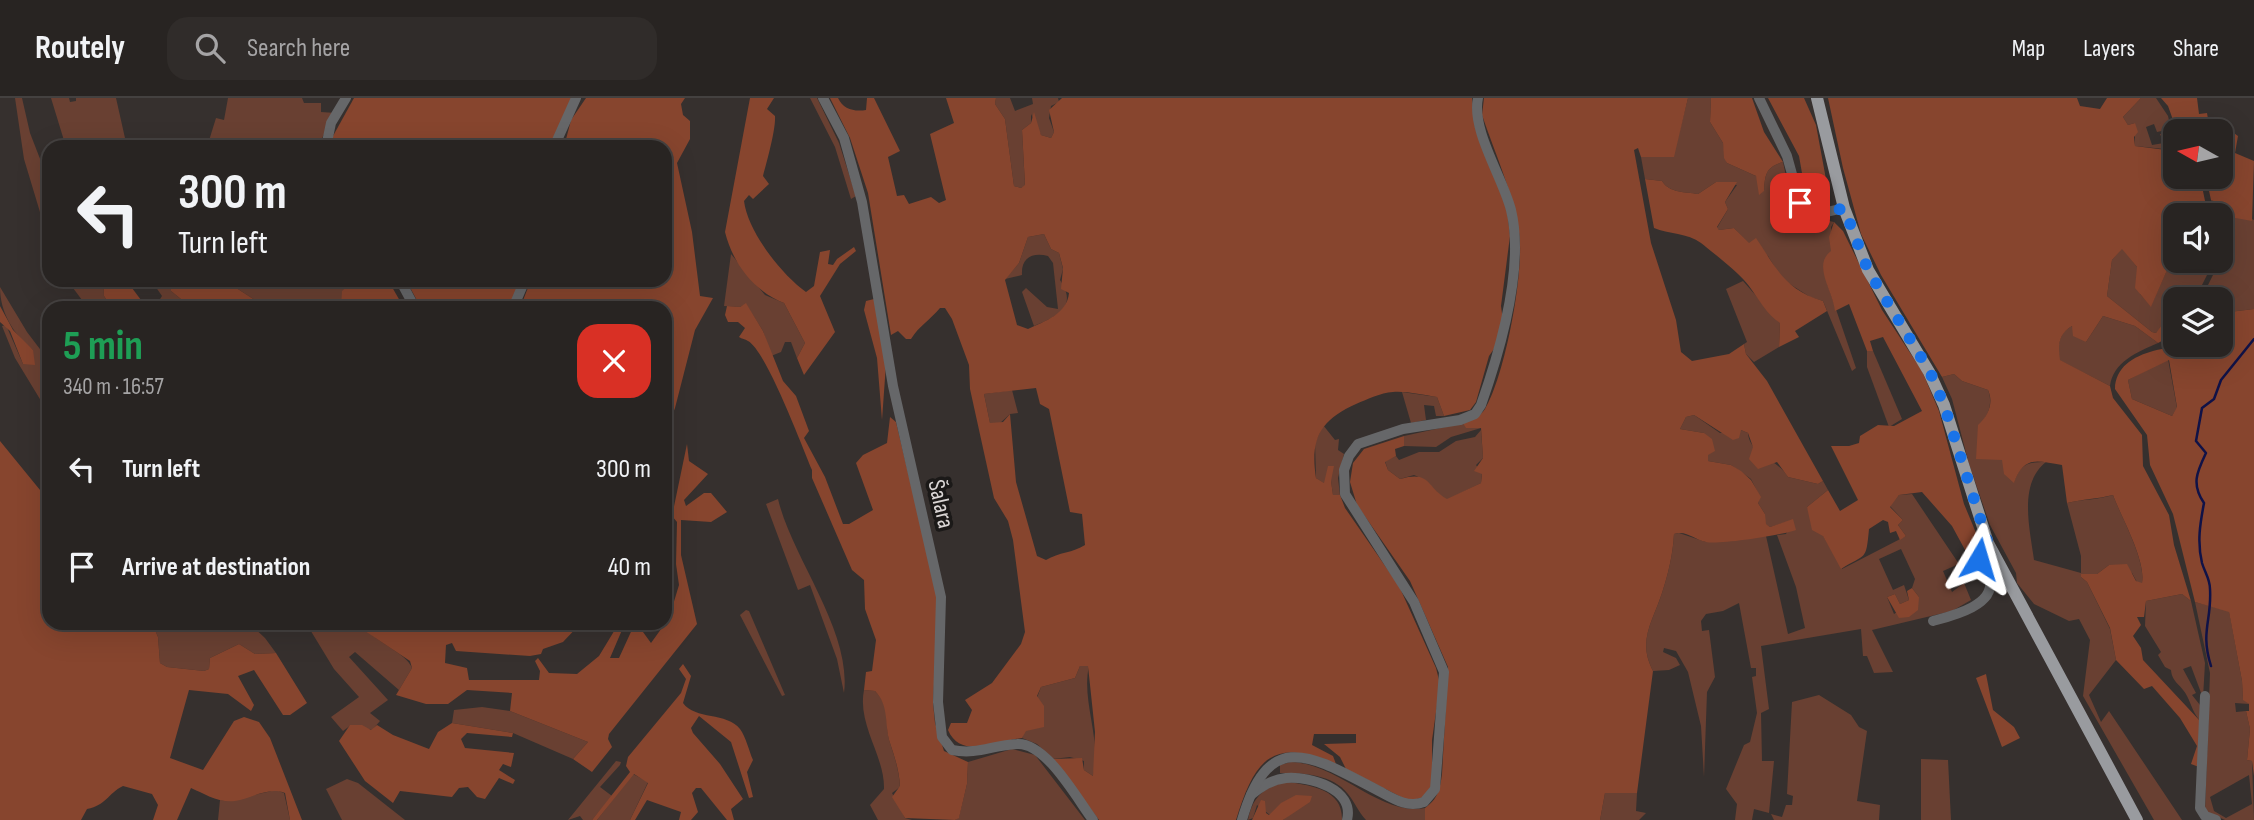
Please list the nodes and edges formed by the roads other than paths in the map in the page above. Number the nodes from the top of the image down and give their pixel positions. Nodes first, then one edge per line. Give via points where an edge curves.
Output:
1 (346, 98) edge
2 (576, 98) edge
3 (823, 98) edge
4 (1478, 98) edge
5 (1759, 98) edge
6 (1817, 98) edge
7 (326, 140) edge
8 (557, 140) edge
9 (1844, 208) junction
10 (1988, 543) junction
11 (1933, 621) dead end
12 (2205, 696) dead end
13 (1248, 797) junction
14 (1093, 820) edge
15 (1242, 820) edge
16 (1347, 820) edge
17 (2137, 820) edge
18 (2216, 820) edge

1 - 7 street
2 - 8 street
3 - 14 street, Šalara via 844,138 862,202 893,386 941,597 938,702 942,737 952,750 972,754 1021,743 1036,749
4 - 13 street via 1478,117 1511,211 1514,238 1507,321 1481,405 1475,414 1460,420 1403,429 1358,444 1344,471 1345,494 1408,590 1444,672 1436,789 1424,802 1405,805 1351,776 1298,756 1270,765 1257,777
5 - 9 street via 1787,156 1800,203 1818,214
6 - 9 main road
9 - 10 main road via 1868,270 1930,372
10 - 11 street via 1979,555 1990,581 1988,592 1971,607
10 - 17 main road
12 - 18 street via 2200,808
13 - 15 street
13 - 16 street via 1265,783 1301,778 1342,796

